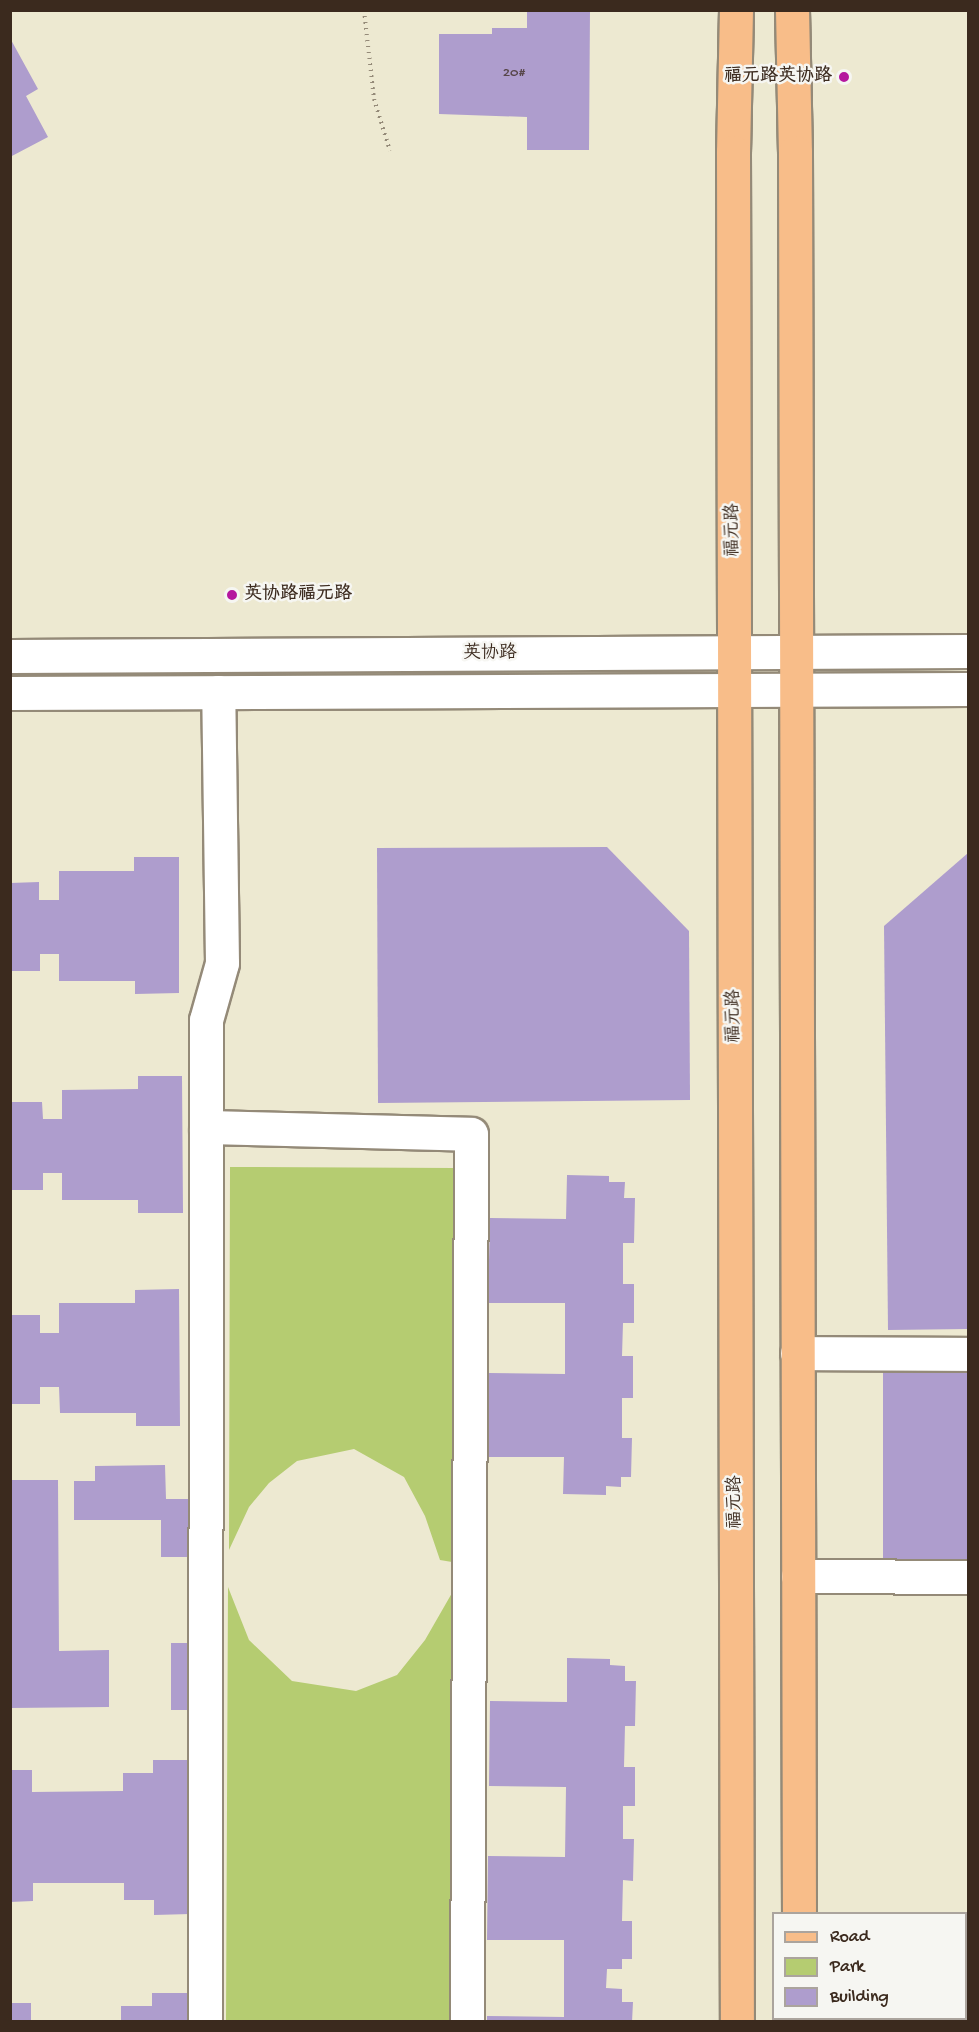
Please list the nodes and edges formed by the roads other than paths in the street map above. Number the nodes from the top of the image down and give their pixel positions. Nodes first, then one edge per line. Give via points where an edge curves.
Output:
1 (736, 10) edge
2 (792, 10) edge
3 (969, 651) edge
4 (734, 652) junction
5 (796, 652) junction
6 (10, 656) edge
7 (969, 689) edge
8 (734, 690) junction
9 (796, 690) junction
10 (218, 692) junction
11 (10, 693) edge
12 (206, 1127) junction
13 (797, 1353) junction
14 (969, 1354) edge
15 (798, 1576) junction
16 (969, 1577) edge
17 (799, 1912) edge
18 (205, 2022) edge
19 (467, 2022) edge
20 (737, 2022) edge

1 - 4 main road, 福元路
2 - 5 main road
3 - 5 street, 英协路
4 - 5 street, 英协路
4 - 6 street, 英协路
4 - 8 main road, 福元路
5 - 9 main road
7 - 9 street, 英协路
8 - 9 street, 英协路
8 - 10 street, 英协路
8 - 20 main road, 福元路
9 - 13 main road
10 - 11 street, 英协路
10 - 12 street via 222,963 206,1020
12 - 18 street
12 - 19 street via 471,1134
13 - 14 street
13 - 15 main road
15 - 16 street
15 - 17 main road

